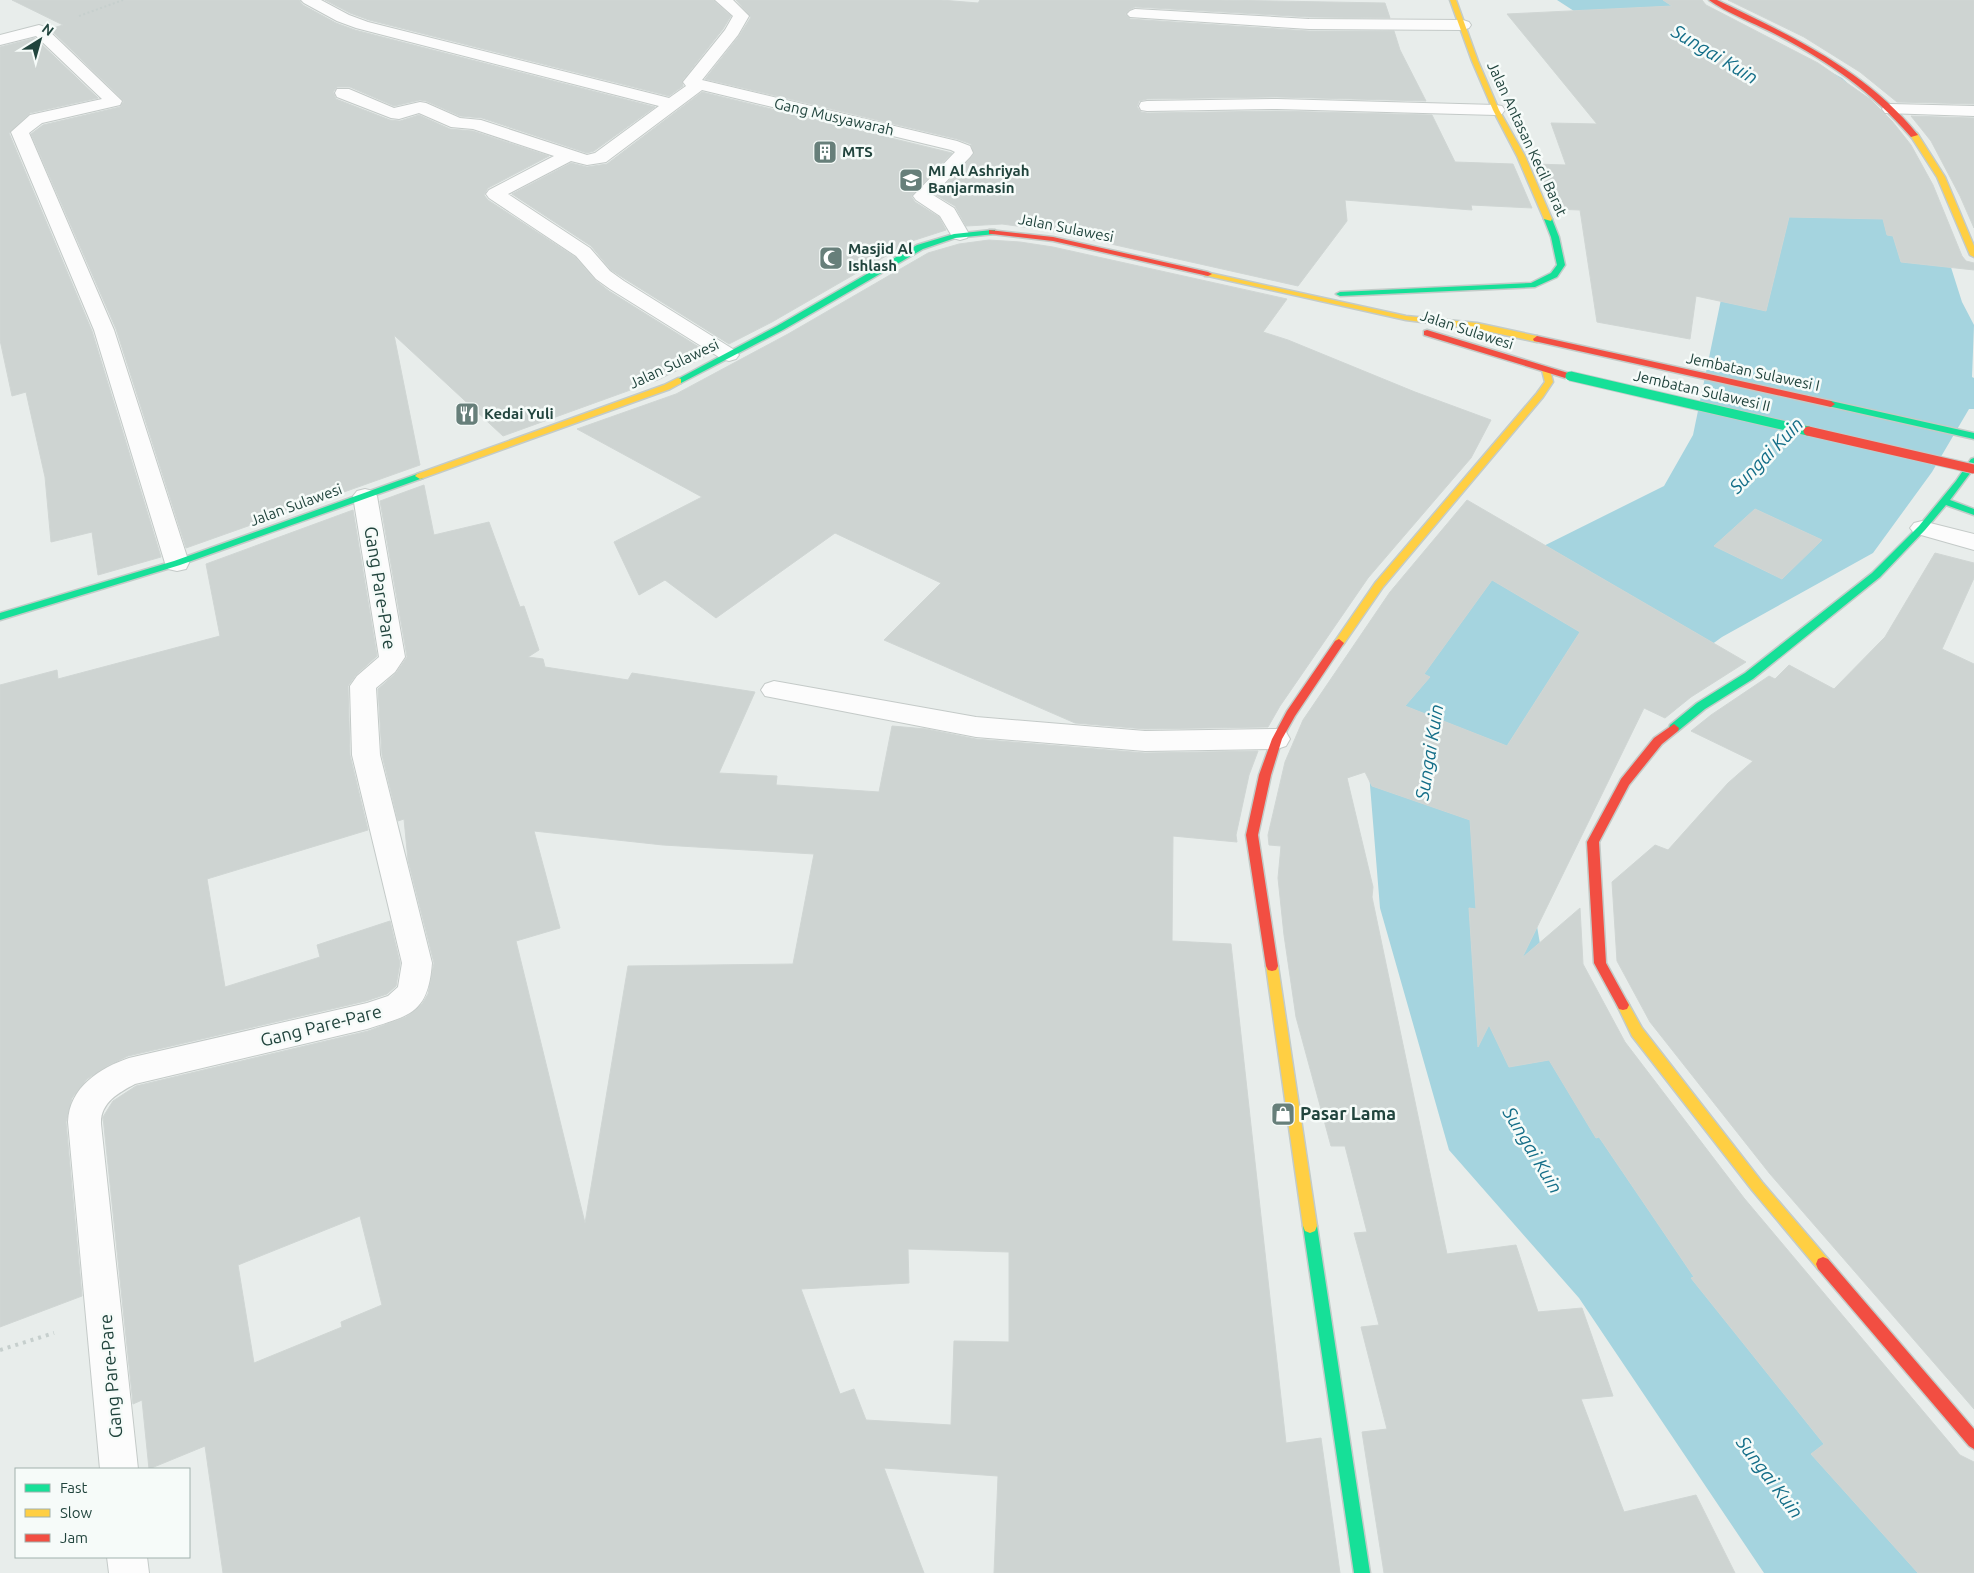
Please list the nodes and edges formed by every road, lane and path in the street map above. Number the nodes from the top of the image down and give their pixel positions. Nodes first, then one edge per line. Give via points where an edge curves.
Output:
1 (309, 0) edge
2 (723, 0) edge
3 (1454, 0) edge
4 (1712, 0) edge
5 (1134, 14) dead end
6 (1463, 25) junction
7 (0, 40) edge
8 (697, 85) junction
9 (343, 93) dead end
10 (673, 104) junction
11 (1147, 106) dead end
12 (1891, 108) junction
13 (1496, 110) junction
14 (1974, 111) edge
15 (569, 155) junction
16 (960, 234) junction
17 (1974, 254) edge
18 (1301, 296) junction
19 (1328, 301) junction
20 (1525, 337) joint
21 (729, 355) junction
22 (1546, 370) junction
23 (1570, 376) joint
24 (1974, 436) edge
25 (1974, 461) edge
26 (1974, 469) edge
27 (366, 496) junction
28 (1943, 501) junction
29 (1974, 512) edge
30 (1922, 528) junction
31 (1974, 542) edge
32 (177, 563) junction
33 (0, 618) edge
34 (774, 690) dead end
35 (1277, 740) junction
36 (1974, 1441) edge
37 (119, 1468) edge
38 (127, 1558) edge
39 (128, 1573) edge
40 (1362, 1573) edge

1 - 10 street via 362,25
2 - 8 street via 741,16 732,32 691,81
3 - 6 street, Jalan Antasan Kecil Barat
4 - 12 street via 1785,37 1854,78
5 - 6 street via 1309,24
6 - 13 street, Jalan Antasan Kecil Barat
7 - 32 street via 39,30 114,101 36,119 20,132 104,330
8 - 10 street
8 - 16 street, Gang Musyawarah via 957,146 964,153 922,196 947,212
9 - 15 street via 390,113 399,114 420,107 457,123 475,124
10 - 15 street via 600,158 587,160
11 - 13 street via 1277,104
12 - 14 street
12 - 17 street via 1920,142 1951,197
13 - 18 street, Jalan Antasan Kecil Barat via 1521,156 1555,237 1561,265 1554,275 1532,285
15 - 21 street via 495,194 583,252 617,285
16 - 18 street, Jalan Sulawesi via 984,230 1009,231 1053,239
16 - 21 street, Jalan Sulawesi via 920,247
18 - 19 street, Jalan Sulawesi
19 - 20 street, Jalan Sulawesi via 1406,318 1477,326
19 - 22 street, Jalan Sulawesi
20 - 24 street, Jembatan Sulawesi I
21 - 27 street, Jalan Sulawesi via 667,387
22 - 23 street, Jalan Sulawesi
22 - 35 street via 1549,382 1540,395 1379,585 1291,714
23 - 26 street, Jembatan Sulawesi II, bridge
25 - 28 street
27 - 32 street, Jalan Sulawesi
27 - 37 street, Gang Pare-Pare via 392,657 389,664 363,686 366,755 417,963 416,982 410,998 397,1007 129,1072 92,1096 84,1114
28 - 29 street
28 - 30 street
30 - 31 street
30 - 36 street via 1876,575 1749,676 1701,706 1658,741 1626,782 1593,842 1595,902 1600,963 1637,1032 1757,1186
32 - 33 street, Jalan Sulawesi
34 - 35 street via 976,727 1145,741
35 - 40 street via 1265,775 1252,835
38 - 39 street

